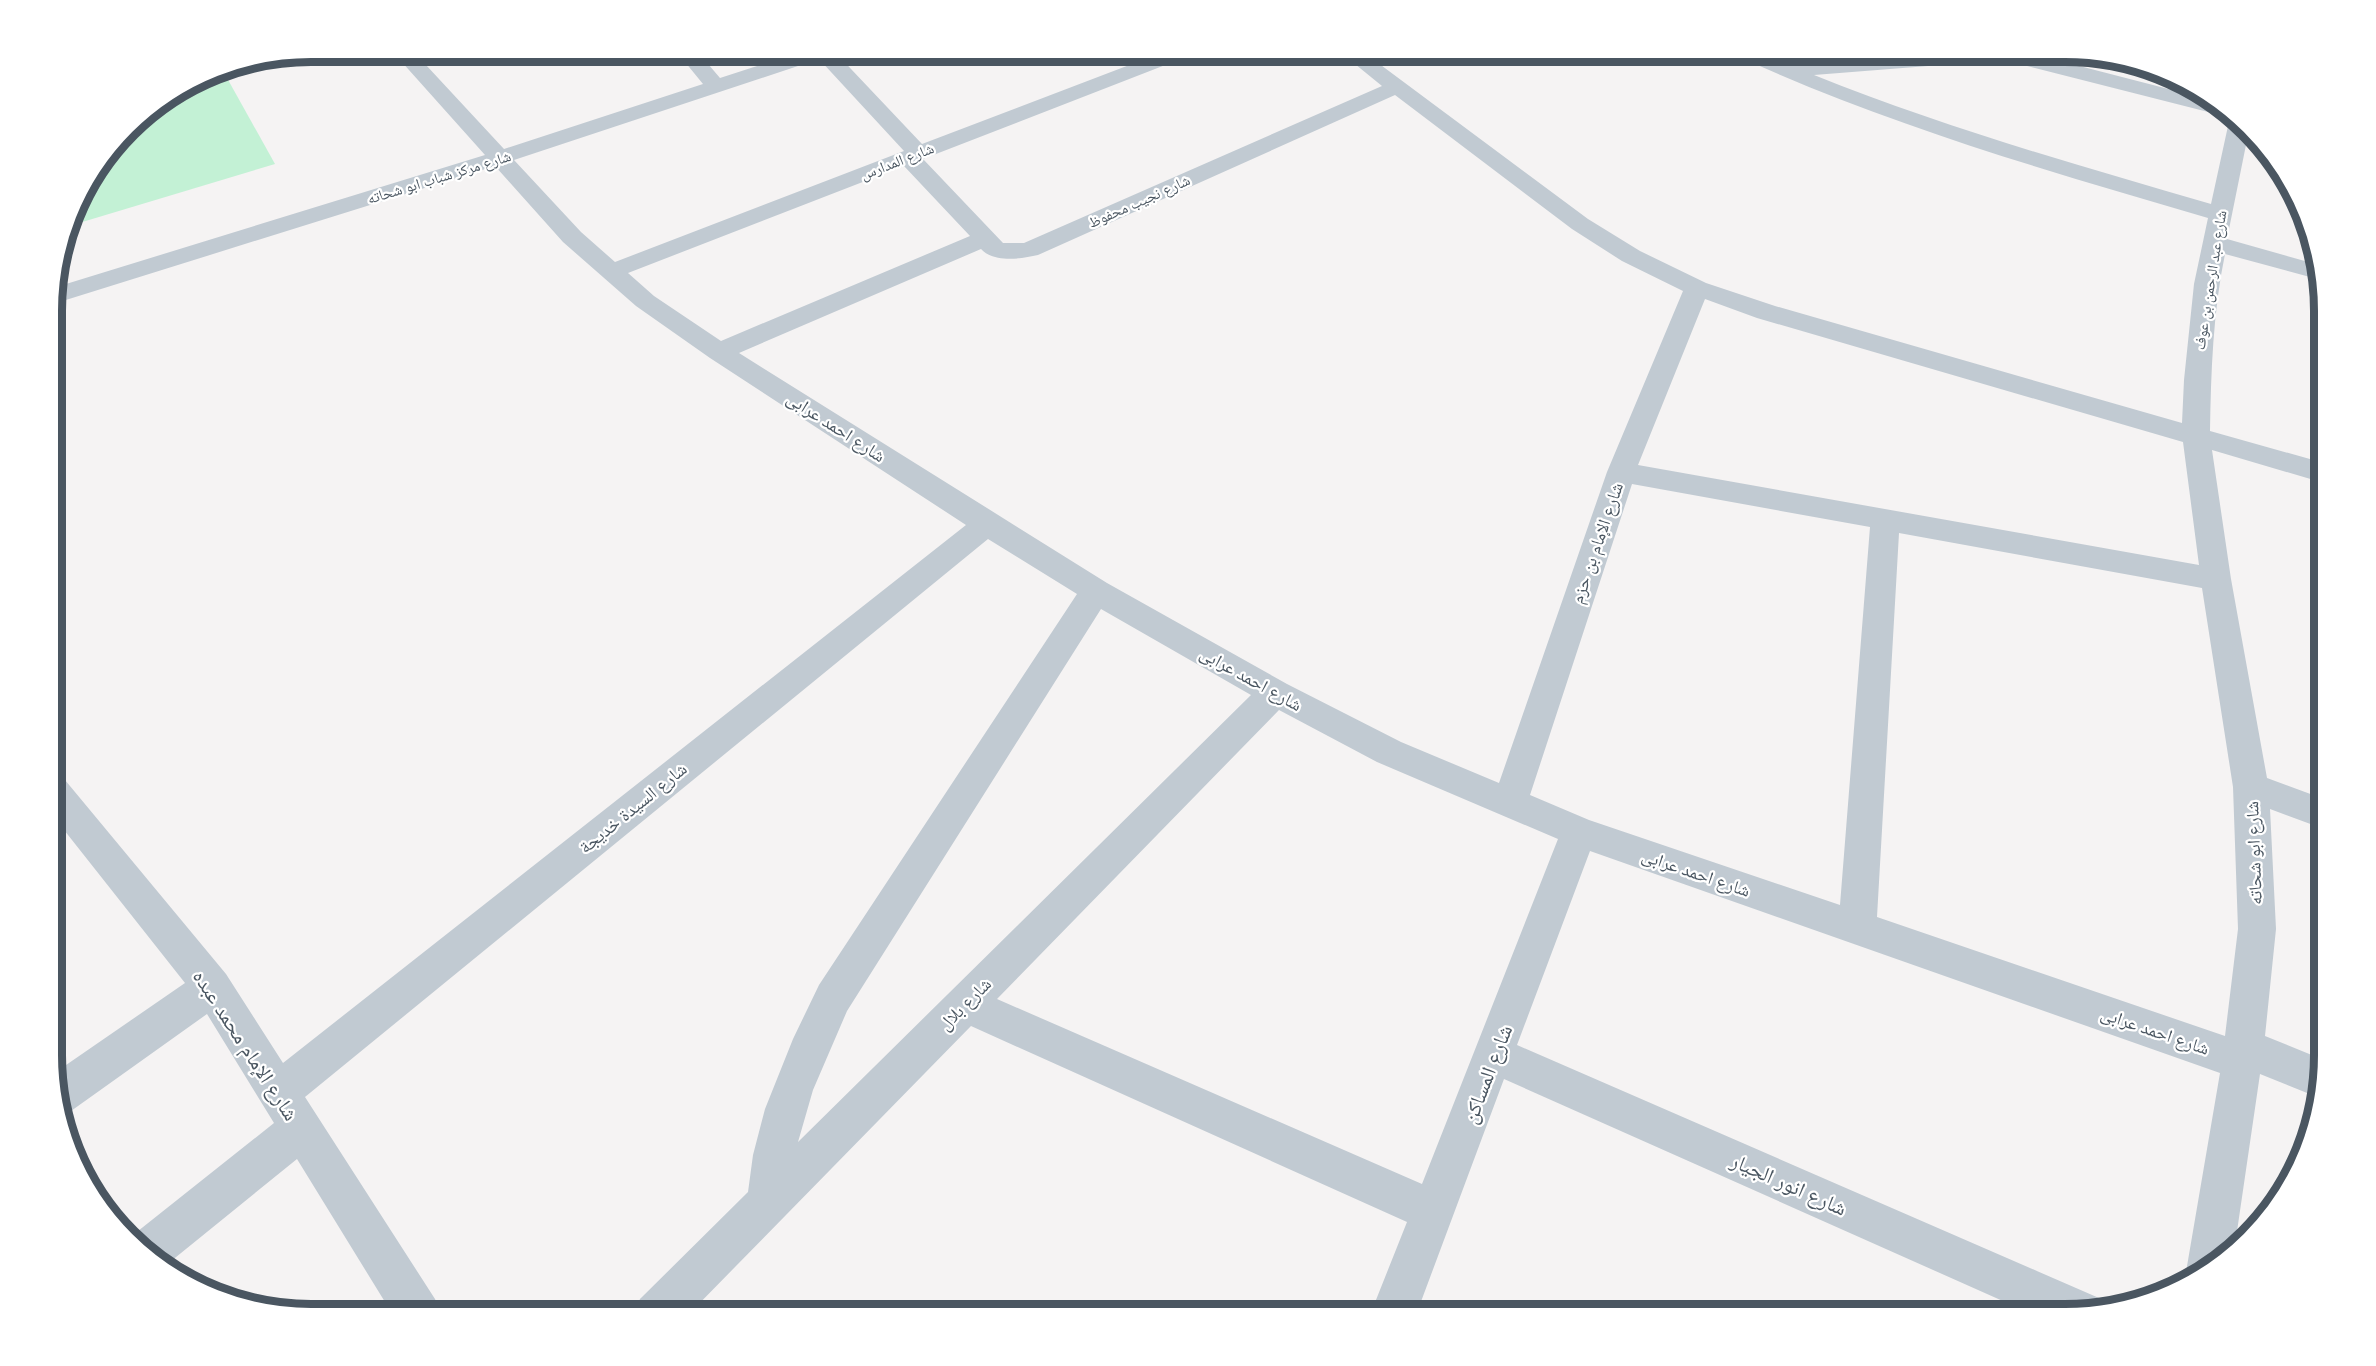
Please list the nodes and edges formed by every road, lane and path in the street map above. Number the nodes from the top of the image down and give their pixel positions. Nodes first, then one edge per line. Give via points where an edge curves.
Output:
1 (412, 62) edge
2 (695, 62) edge
3 (791, 62) edge
4 (833, 62) edge
5 (1155, 62) edge
6 (1363, 62) edge
7 (1766, 62) edge
8 (1901, 62) edge
9 (2045, 62) edge
10 (1785, 71) junction
11 (717, 87) junction
12 (1396, 87) junction
13 (2207, 106) edge
14 (2238, 130) edge
15 (913, 155) junction
16 (498, 159) junction
17 (2220, 214) junction
18 (984, 238) junction
19 (2213, 243) junction
20 (2311, 270) edge
21 (610, 272) junction
22 (1697, 288) junction
23 (62, 294) edge
24 (719, 352) junction
25 (2196, 435) junction
26 (2314, 470) edge
27 (1621, 472) junction
28 (1885, 519) junction
29 (987, 524) junction
30 (2216, 579) junction
31 (1096, 591) junction
32 (1275, 693) junction
33 (2251, 787) junction
34 (1509, 804) junction
35 (62, 806) edge
36 (2314, 810) edge
37 (1580, 832) junction
38 (1857, 928) junction
39 (212, 987) junction
40 (965, 1004) junction
41 (1495, 1054) junction
42 (2243, 1054) junction
43 (2313, 1076) edge
44 (64, 1091) edge
45 (279, 1092) junction
46 (302, 1129) junction
47 (768, 1203) junction
48 (1433, 1211) junction
49 (153, 1248) edge
50 (2210, 1258) edge
51 (412, 1304) edge
52 (667, 1304) edge
53 (1397, 1304) edge
54 (2061, 1304) edge

1 - 16 street, شارع احمد عرابى
2 - 11 street
3 - 11 street, شارع مركز شباب ابو شحاته
4 - 15 street, شارع نجيب محفوظ
5 - 15 street, شارع المدارس
6 - 12 street
7 - 10 street
8 - 10 street
9 - 13 street
10 - 17 street via 1901,117
11 - 16 street, شارع مركز شباب ابو شحاته
12 - 18 street, شارع نجيب محفوظ via 1029,250 1002,251
12 - 22 street via 1580,224 1631,256
14 - 17 street, شارع عبد الرحمن بن عوف
15 - 18 street, شارع نجيب محفوظ
15 - 21 street, شارع المدارس
16 - 21 street, شارع احمد عرابى
16 - 23 street, شارع مركز شباب ابو شحاته
17 - 19 street, شارع عبد الرحمن بن عوف
18 - 24 street
19 - 20 street
19 - 25 street, شارع عبد الرحمن بن عوف via 2201,330
21 - 24 street, شارع احمد عرابى
22 - 25 street via 1766,312
22 - 27 street, شارع الإمام بن حزم
24 - 29 street, شارع احمد عرابى
25 - 26 street
25 - 30 street, شارع ابو شحاته
27 - 28 street
27 - 34 street, شارع الإمام بن حزم
28 - 30 street
28 - 38 street
29 - 31 street, شارع احمد عرابى
29 - 45 street, شارع السيدة خديجة
30 - 33 street, شارع ابو شحاته
31 - 32 street, شارع احمد عرابى
31 - 47 street via 833,998 791,1094 776,1147
32 - 34 street, شارع احمد عرابى via 1389,752
32 - 40 street, شارع بلال
33 - 36 street
33 - 42 street, شارع ابو شحاته via 2257,929
34 - 37 street, شارع احمد عرابى
35 - 39 street, شارع الإمام محمد عبده
37 - 38 street, شارع احمد عرابى
37 - 41 street, شارع المساكن
38 - 42 street, شارع احمد عرابى
39 - 44 street
39 - 45 street, شارع الإمام محمد عبده
40 - 47 street, شارع بلال
40 - 48 street
41 - 48 street, شارع المساكن
41 - 54 street, شارع انور الجيار
42 - 43 street, شارع احمد عرابى
42 - 50 street, شارع ابو شحاته
45 - 46 street, شارع الإمام محمد عبده
46 - 49 street
46 - 51 street, شارع الإمام محمد عبده
47 - 52 street, شارع بلال
48 - 53 street, شارع المساكن

